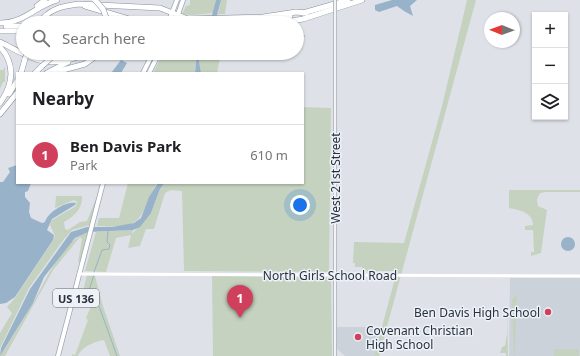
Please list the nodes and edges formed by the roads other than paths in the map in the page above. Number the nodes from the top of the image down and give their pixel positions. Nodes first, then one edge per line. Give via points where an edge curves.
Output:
1 (45, 0) edge
2 (57, 0) edge
3 (95, 0) edge
4 (177, 0) edge
5 (184, 0) edge
6 (335, 0) edge
7 (348, 0) edge
8 (362, 0) edge
9 (75, 2) edge
10 (306, 12) junction
11 (176, 14) junction
12 (25, 16) edge
13 (27, 16) edge
14 (47, 16) edge
15 (106, 16) edge
16 (119, 16) edge
17 (180, 16) edge
18 (252, 16) edge
19 (285, 16) edge
20 (304, 19) edge
21 (16, 20) edge
22 (0, 24) edge
23 (16, 25) edge
24 (0, 31) edge
25 (16, 31) edge
26 (0, 42) edge
27 (0, 47) edge
28 (16, 50) edge
29 (25, 60) edge
30 (37, 60) edge
31 (49, 60) edge
32 (64, 60) edge
33 (71, 60) edge
34 (90, 60) edge
35 (150, 60) edge
36 (156, 60) edge
37 (21, 72) edge
38 (36, 72) edge
39 (49, 72) edge
40 (56, 72) edge
41 (144, 72) edge
42 (150, 72) edge
43 (16, 82) edge
44 (16, 94) edge
45 (16, 98) edge
46 (0, 104) edge
47 (0, 114) edge
48 (105, 184) edge
49 (81, 275) junction
50 (335, 275) junction
51 (580, 276) edge
52 (59, 356) edge
53 (335, 356) edge

1 - 12 highway
2 - 13 highway
3 - 15 highway, bridge
4 - 11 main road
5 - 11 main road
6 - 50 street, West 21st Street, bridge
7 - 10 highway
8 - 20 highway
9 - 11 highway via 163,9
9 - 14 highway via 55,9
9 - 16 highway
10 - 18 highway
10 - 19 highway
11 - 17 highway
21 - 22 highway
22 - 23 highway
24 - 25 highway
26 - 28 highway
27 - 46 highway via 8,58 12,74 9,87
29 - 37 highway, bridge
30 - 32 highway
31 - 38 highway, bridge
33 - 39 highway
34 - 40 highway via 85,64
35 - 41 main road
36 - 42 main road
43 - 46 highway
44 - 47 highway
45 - 47 highway
48 - 49 main road, US 136
49 - 50 main road, North Girls School Road
49 - 52 main road, US 136
50 - 51 main road, North Girls School Road
50 - 53 street, West 21st Street

